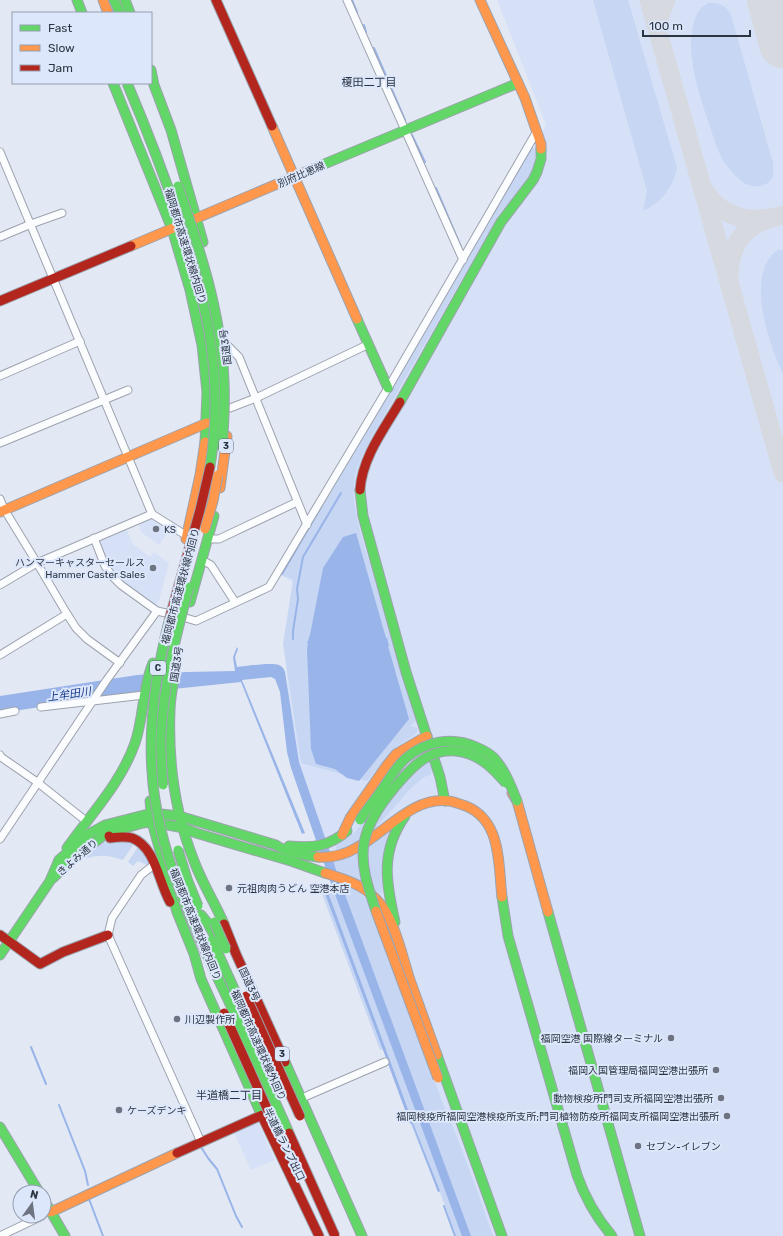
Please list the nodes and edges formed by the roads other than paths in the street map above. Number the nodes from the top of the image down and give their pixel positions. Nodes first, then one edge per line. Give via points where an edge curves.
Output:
1 (77, 0) edge
2 (103, 0) edge
3 (114, 0) edge
4 (125, 0) edge
5 (216, 0) edge
6 (348, 0) edge
7 (480, 0) edge
8 (82, 12) edge
9 (108, 12) edge
10 (120, 12) edge
11 (130, 12) edge
12 (153, 83) edge
13 (518, 83) junction
14 (113, 84) edge
15 (122, 84) edge
16 (127, 84) edge
17 (405, 130) junction
18 (538, 132) junction
19 (0, 152) edge
20 (146, 164) junction
21 (3, 169) edge
22 (294, 177) junction
23 (175, 180) dead end
24 (62, 213) dead end
25 (197, 218) junction
26 (31, 224) junction
27 (172, 229) junction
28 (0, 237) edge
29 (463, 260) junction
30 (54, 279) junction
31 (0, 301) edge
32 (80, 341) junction
33 (226, 344) junction
34 (369, 344) junction
35 (0, 376) edge
36 (388, 388) junction
37 (128, 390) dead end
38 (256, 398) junction
39 (105, 400) junction
40 (230, 408) junction
41 (207, 423) junction
42 (0, 443) edge
43 (128, 457) junction
44 (0, 499) edge
45 (297, 502) junction
46 (2, 510) edge
47 (152, 514) junction
48 (307, 525) junction
49 (187, 536) junction
50 (94, 538) junction
51 (208, 539) junction
52 (202, 560) junction
53 (37, 563) junction
54 (0, 585) edge
55 (235, 602) junction
56 (161, 612) junction
57 (67, 614) junction
58 (186, 618) junction
59 (0, 655) edge
60 (120, 664) junction
61 (146, 694) junction
62 (94, 701) junction
63 (41, 707) dead end
64 (15, 711) dead end
65 (0, 714) edge
66 (426, 736) junction
67 (0, 755) edge
68 (38, 782) junction
69 (164, 793) dead end
70 (445, 801) junction
71 (517, 801) junction
72 (167, 807) dead end
73 (412, 809) junction
74 (179, 816) junction
75 (152, 817) junction
76 (86, 821) junction
77 (184, 828) junction
78 (107, 833) junction
79 (342, 835) junction
80 (0, 839) edge
81 (276, 845) junction
82 (59, 860) junction
83 (155, 864) junction
84 (199, 874) junction
85 (50, 881) junction
86 (177, 912) junction
87 (197, 917) junction
88 (0, 935) edge
89 (108, 935) junction
90 (9, 941) junction
91 (399, 942) junction
92 (0, 954) edge
93 (194, 954) junction
94 (385, 1062) dead end
95 (302, 1098) junction
96 (262, 1115) junction
97 (0, 1127) edge
98 (200, 1142) junction
99 (469, 1145) junction
100 (317, 1174) dead end
101 (34, 1184) edge
102 (52, 1211) edge
103 (52, 1221) edge
104 (25, 1224) edge
105 (0, 1236) edge
106 (66, 1236) edge
107 (319, 1236) edge
108 (330, 1236) edge
109 (335, 1236) edge
110 (356, 1236) edge
111 (362, 1236) edge
112 (502, 1236) edge
113 (612, 1236) edge
114 (640, 1236) edge

1 - 8 main road
2 - 9 main road
3 - 10 main road
4 - 11 main road
5 - 22 main road
6 - 17 street
7 - 13 main road
12 - 25 main road, 国道3号 / 3
13 - 17 main road, 別府比恵線
13 - 18 main road
14 - 20 main road, 国道3号 / 3
15 - 20 main road via 137,120
16 - 87 main road, 福岡都市高速環状線内回り / C, bridge via 168,188 192,259 208,321 214,374 214,424 208,476 157,674 151,735 154,794 163,832 178,882
17 - 22 main road, 別府比恵線
17 - 29 street
18 - 29 street
18 - 66 main road via 541,159 534,180 501,222 367,459 360,482 360,505
19 - 21 street
20 - 27 main road, 国道3号 / 3
21 - 26 street
22 - 25 main road, 別府比恵線
22 - 34 main road
23 - 69 main road, C, bridge via 191,221 218,320 224,372 224,416 213,501 180,617 167,674 161,735
24 - 26 street
25 - 27 main road, 別府比恵線
25 - 33 main road, 国道3号 / 3
26 - 28 street
26 - 30 street
27 - 30 main road, 別府比恵線
27 - 41 main road, 国道3号 / 3 via 190,290 202,345
29 - 36 street
30 - 31 main road, 別府比恵線
30 - 32 street
32 - 35 street
32 - 39 street
33 - 38 street via 240,357
33 - 40 main road, 国道3号 / 3
34 - 36 main road
34 - 38 street
36 - 48 street
37 - 39 street
38 - 40 street
38 - 45 street
39 - 42 street
39 - 43 street
40 - 51 main road, 国道3号 / 3 via 222,480
41 - 43 main road
41 - 49 main road, 国道3号 / 3 via 200,475
43 - 46 main road
43 - 47 street
44 - 46 street
45 - 48 street
45 - 51 street via 219,539
46 - 53 street
47 - 49 street
47 - 50 street
48 - 55 street via 269,587
49 - 56 main road, 国道3号 / 3
50 - 53 street
50 - 56 street via 105,566 112,576
51 - 52 main road, 国道3号 / 3
52 - 55 street via 211,565
52 - 58 main road, 国道3号 / 3
53 - 54 street
53 - 57 street
55 - 58 street via 196,621
56 - 60 street
56 - 61 main road, 国道3号 / 3
57 - 59 street
57 - 60 street via 87,639
58 - 74 main road, 国道3号 / 3 via 174,671 170,710 170,747
60 - 62 street
61 - 62 street
61 - 75 main road, 国道3号 / 3 via 148,780
61 - 76 main road via 139,728 127,763 114,786
62 - 63 street
62 - 68 street
64 - 65 street
66 - 70 main road
66 - 79 main road via 396,754 350,818
67 - 68 street
68 - 76 street
68 - 80 street
70 - 73 main road via 429,802
70 - 113 main road via 463,805 477,813 493,834 498,851 508,936 577,1177 588,1205
71 - 79 main road, bridge via 504,770 487,752 459,740 437,742 406,758 360,820
71 - 99 main road, bridge via 506,783 477,757 442,751 428,756 408,770 375,814 365,837 363,851 371,895 438,1078
71 - 114 main road
72 - 87 main road, 福岡都市高速環状線外回り / C, bridge
73 - 81 main road via 359,847 339,855 316,858
73 - 91 main road via 398,825 391,840 388,856 389,897
74 - 75 main road
74 - 77 main road, 国道3号 / 3
74 - 81 main road
75 - 77 main road
75 - 78 main road, きよみ通り via 143,823
75 - 82 main road, きよみ通り via 142,814 105,825 89,834
75 - 86 main road, 国道3号 / 3
76 - 82 main road
77 - 84 main road, 国道3号 / 3
77 - 91 main road via 353,882 376,900 388,917
78 - 83 main road via 110,838 125,837 139,841 147,848
78 - 85 main road, きよみ通り via 76,856
79 - 81 main road via 327,845 311,848
82 - 85 main road, きよみ通り
83 - 86 main road via 168,899
83 - 89 street via 141,875 112,918
84 - 95 main road, 国道3号 / 3 via 218,910
84 - 110 main road, bridge via 199,884 214,922 300,1116 316,1138 355,1227
85 - 90 main road, きよみ通り
86 - 93 main road, 国道3号 / 3
87 - 100 main road, 福岡都市高速環状線外回り / C, bridge via 225,968
87 - 109 main road, 福岡都市高速環状線内回り / C, bridge via 216,973
88 - 90 main road
89 - 90 main road via 63,952 40,964
89 - 98 street
90 - 92 main road, きよみ通り
91 - 99 main road
93 - 96 main road, 国道3号 / 3 via 201,979
93 - 108 main road, 半道橋ランプ出口, bridge via 209,976 274,1124
94 - 95 street
95 - 111 main road, 国道3号 / 3
96 - 98 main road
96 - 107 main road, 国道3号 / 3
97 - 101 main road
98 - 102 main road
99 - 112 main road
103 - 106 main road
104 - 105 street

